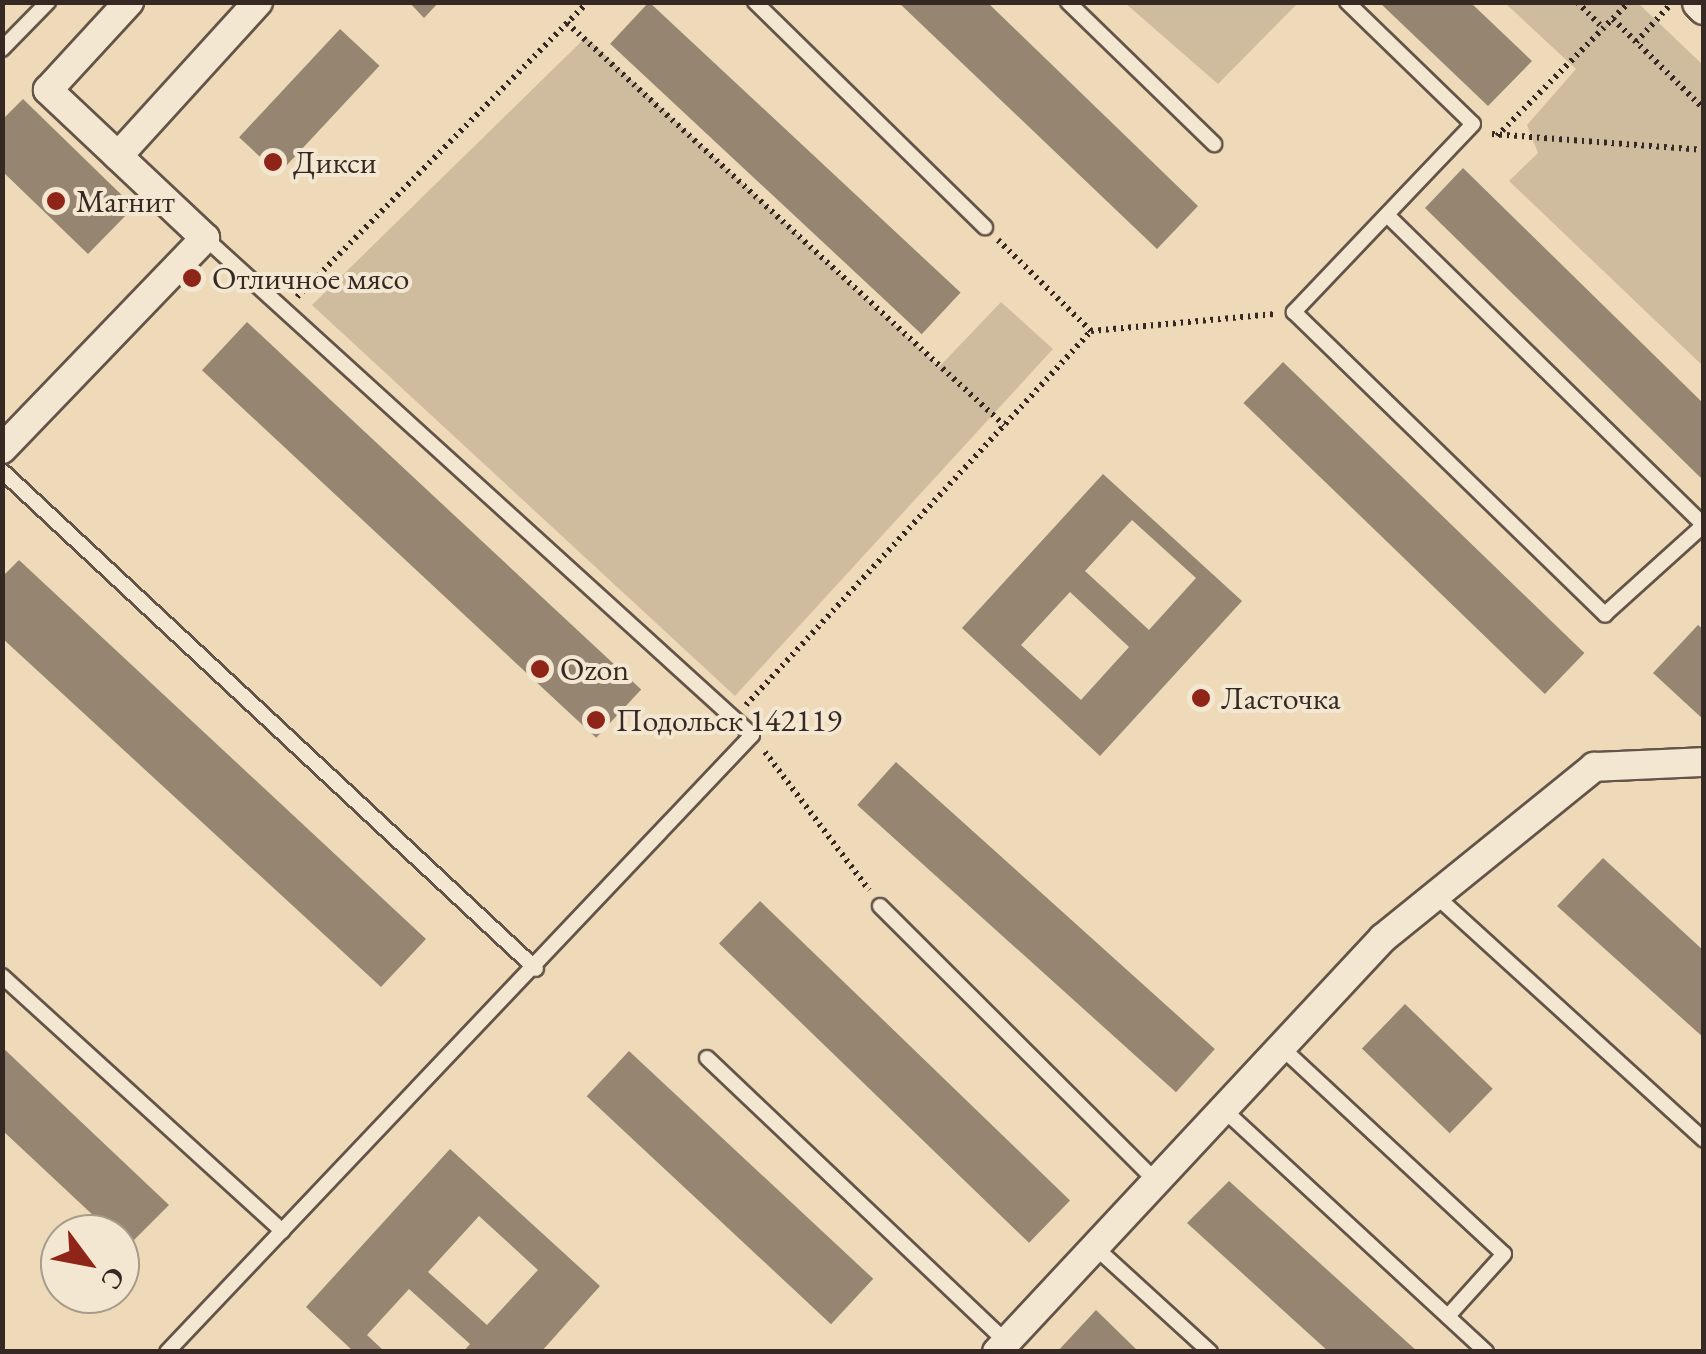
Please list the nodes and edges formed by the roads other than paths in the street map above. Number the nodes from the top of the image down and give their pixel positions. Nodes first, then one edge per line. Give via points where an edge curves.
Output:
1 (48, 2) edge
2 (129, 2) edge
3 (258, 2) edge
4 (755, 2) edge
5 (1068, 2) edge
6 (1347, 2) edge
7 (2, 49) edge
8 (1214, 144) dead end
9 (118, 156) junction
10 (1387, 215) junction
11 (985, 228) road end
12 (205, 238) junction
13 (2, 449) edge
14 (2, 471) edge
15 (1702, 523) edge
16 (1704, 762) edge
17 (1436, 896) junction
18 (880, 906) road end
19 (536, 969) junction
20 (2, 976) edge
21 (1281, 1047) junction
22 (706, 1058) dead end
23 (1224, 1109) junction
24 (1704, 1140) edge
25 (1156, 1181) junction
26 (282, 1231) junction
27 (1095, 1247) junction
28 (1448, 1316) junction
29 (1002, 1347) edge
30 (167, 1352) edge
31 (1210, 1352) edge
32 (1486, 1352) edge

1 - 7 lane
2 - 9 street via 48,90
3 - 9 street
4 - 11 lane
5 - 8 lane
6 - 10 lane via 1474,124
9 - 12 street
10 - 15 lane
10 - 15 lane via 1294,312 1605,614
12 - 13 street
12 - 19 lane via 752,736
14 - 19 lane
16 - 17 street via 1594,767
17 - 21 street via 1384,938
17 - 24 lane
18 - 25 lane
19 - 26 lane
20 - 26 lane
21 - 23 street
21 - 28 lane via 1504,1254
22 - 29 lane
23 - 25 street
23 - 28 lane
25 - 27 street
26 - 30 lane
27 - 29 street
27 - 31 lane
28 - 32 lane

